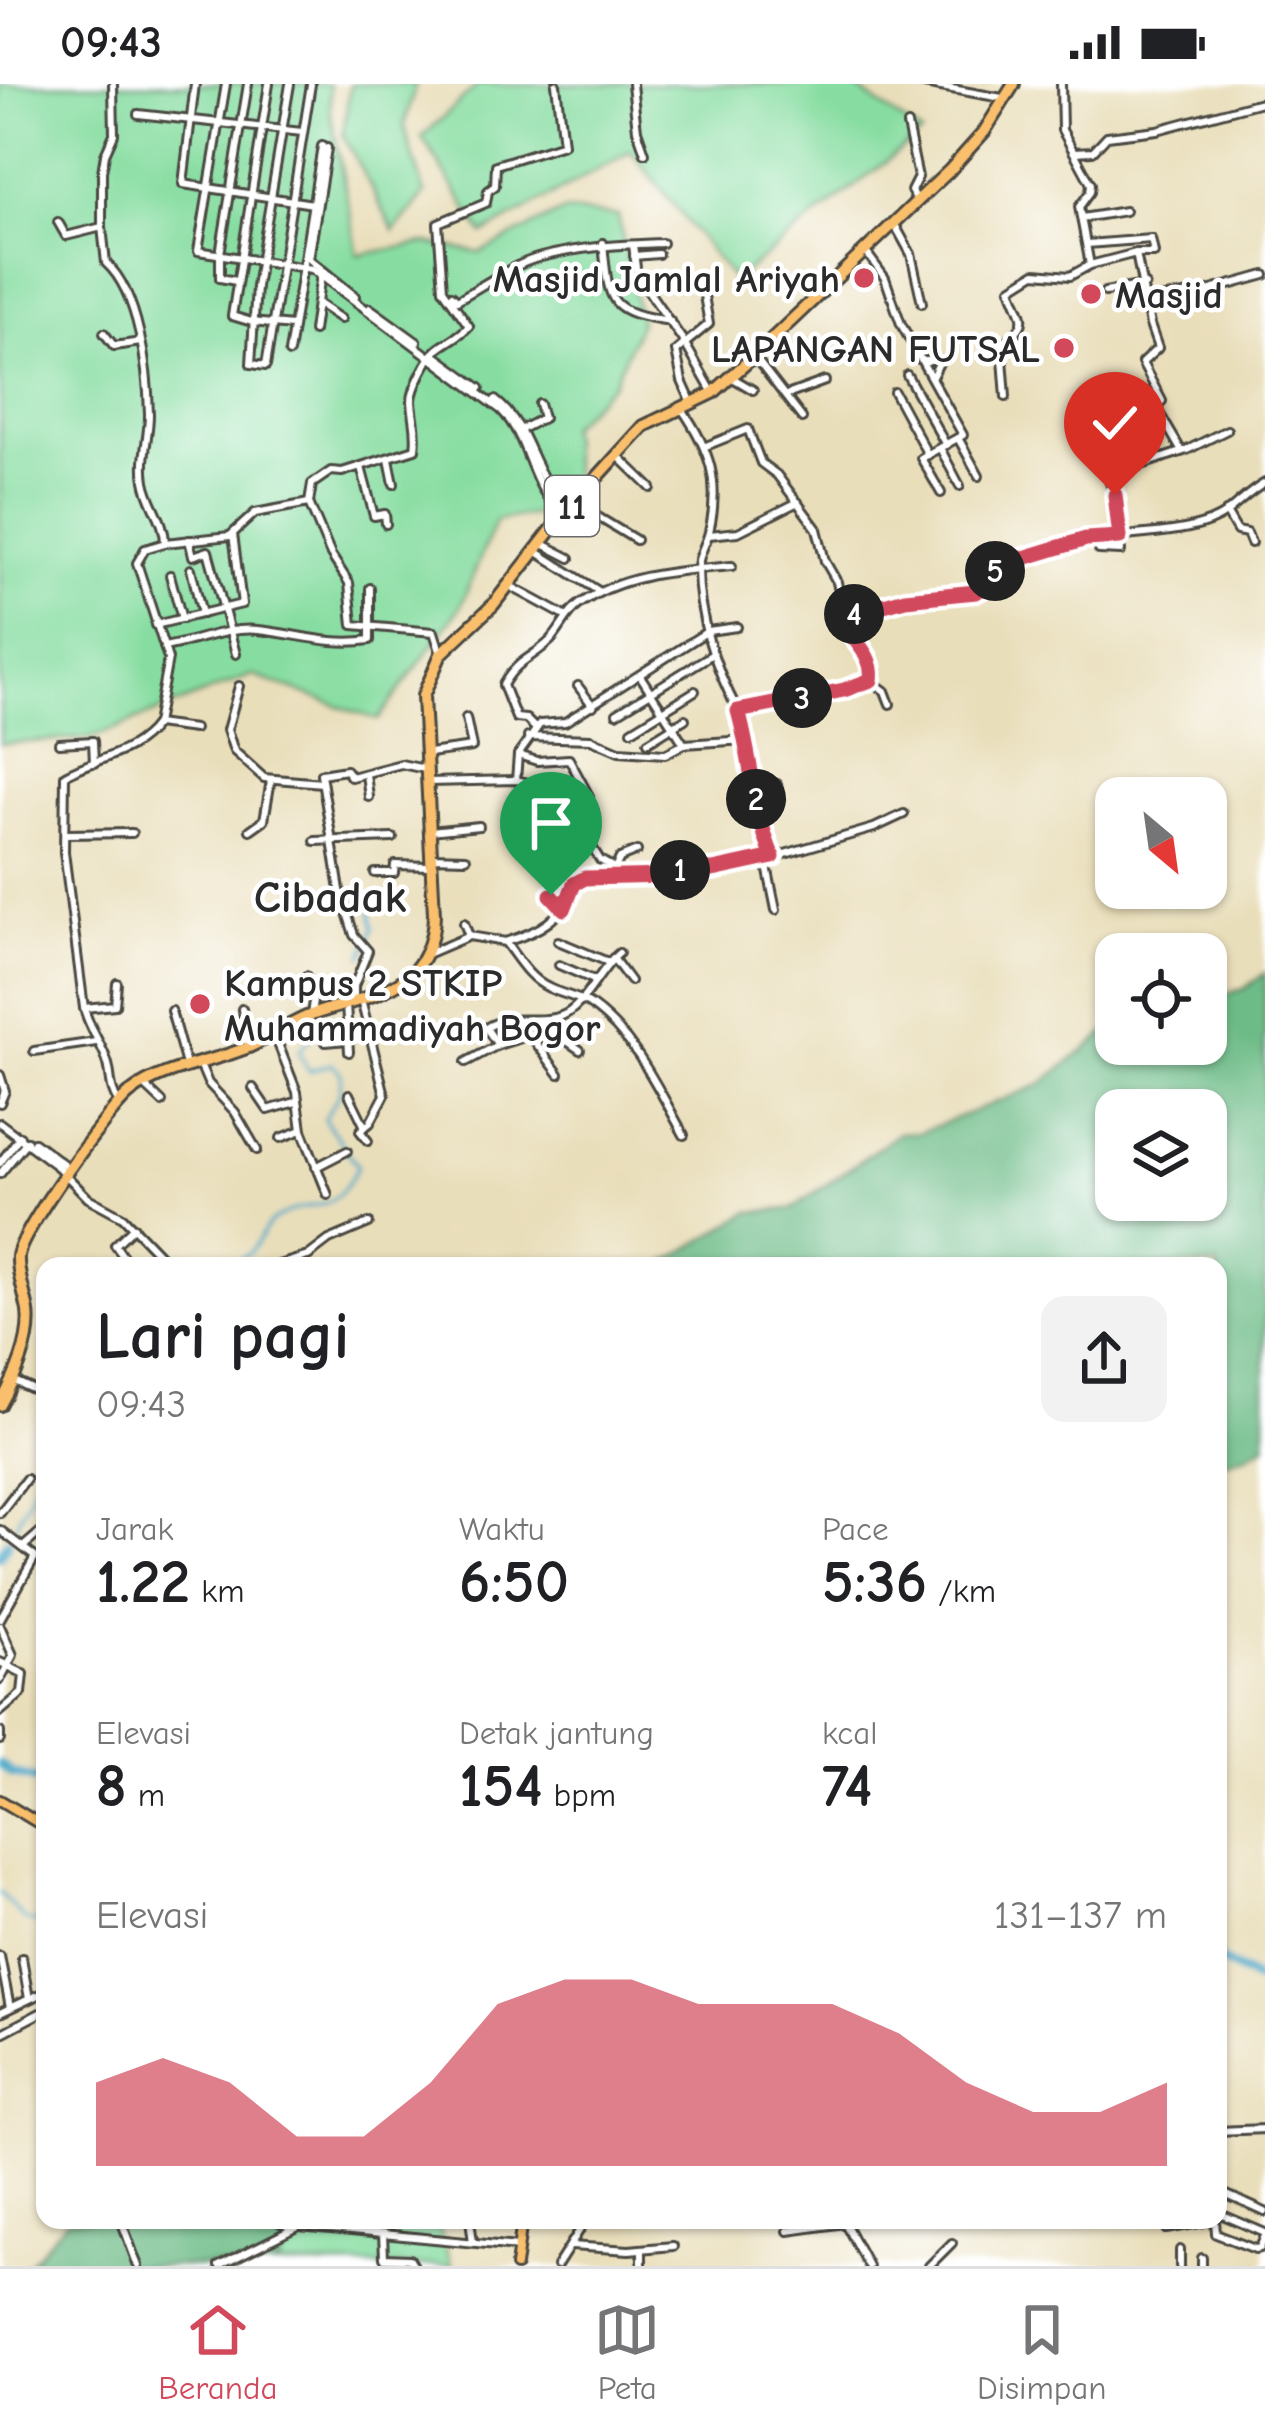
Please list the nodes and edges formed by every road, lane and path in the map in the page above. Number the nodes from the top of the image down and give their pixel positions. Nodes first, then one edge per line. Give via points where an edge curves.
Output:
1 (113, 84) edge
2 (195, 84) edge
3 (226, 84) edge
4 (248, 84) edge
5 (269, 84) edge
6 (290, 84) edge
7 (311, 84) edge
8 (556, 84) edge
9 (632, 84) edge
10 (924, 84) edge
11 (1014, 84) edge
12 (1061, 84) edge
13 (1006, 99) junction
14 (1265, 101) edge
15 (138, 114) dead end
16 (190, 118) junction
17 (218, 123) junction
18 (240, 124) junction
19 (907, 125) dead end
20 (263, 127) junction
21 (281, 129) junction
22 (303, 133) junction
23 (1074, 152) junction
24 (645, 153) dead end
25 (208, 188) junction
26 (230, 191) junction
27 (250, 194) junction
28 (270, 197) junction
29 (291, 200) junction
30 (917, 200) junction
31 (314, 204) junction
32 (1125, 211) dead end
33 (1082, 218) junction
34 (58, 222) dead end
35 (892, 222) junction
36 (101, 227) junction
37 (603, 243) junction
38 (662, 243) dead end
39 (633, 244) junction
40 (1087, 244) junction
41 (864, 250) junction
42 (1136, 253) junction
43 (220, 254) junction
44 (658, 254) dead end
45 (634, 256) junction
46 (240, 259) junction
47 (260, 261) junction
48 (280, 264) junction
49 (1090, 265) junction
50 (302, 267) junction
51 (321, 273) junction
52 (1265, 275) edge
53 (237, 281) junction
54 (1145, 285) junction
55 (447, 287) dead end
56 (703, 290) dead end
57 (1106, 292) dead end
58 (1146, 301) junction
59 (317, 303) junction
60 (922, 303) dead end
61 (340, 319) dead end
62 (670, 321) junction
63 (252, 322) junction
64 (272, 324) junction
65 (292, 326) junction
66 (313, 331) dead end
67 (104, 333) dead end
68 (684, 342) junction
69 (141, 343) junction
70 (289, 353) dead end
71 (754, 356) junction
72 (433, 357) junction
73 (923, 362) junction
74 (907, 375) dead end
75 (731, 377) junction
76 (932, 378) junction
77 (825, 381) dead end
78 (753, 390) dead end
79 (894, 392) dead end
80 (713, 393) junction
81 (787, 394) junction
82 (1006, 397) dead end
83 (539, 404) dead end
84 (687, 407) junction
85 (802, 418) dead end
86 (1228, 430) dead end
87 (519, 431) junction
88 (958, 438) junction
89 (706, 446) junction
90 (943, 447) junction
91 (1182, 452) junction
92 (616, 454) junction
93 (928, 455) junction
94 (389, 459) junction
95 (361, 467) junction
96 (979, 476) dead end
97 (1265, 483) edge
98 (394, 484) dead end
99 (960, 486) dead end
100 (651, 488) dead end
101 (940, 494) dead end
102 (798, 502) junction
103 (309, 503) junction
104 (569, 509) junction
105 (1226, 512) junction
106 (386, 524) dead end
107 (233, 535) junction
108 (709, 535) junction
109 (1120, 537) junction
110 (1096, 538) junction
111 (189, 540) junction
112 (636, 540) dead end
113 (1251, 542) dead end
114 (165, 543) junction
115 (537, 547) junction
116 (570, 558) dead end
117 (732, 566) dead end
118 (190, 569) dead end
119 (698, 569) junction
120 (170, 575) dead end
121 (508, 585) junction
122 (370, 587) dead end
123 (599, 591) junction
124 (224, 610) junction
125 (202, 614) junction
126 (567, 616) junction
127 (842, 617) junction
128 (182, 619) junction
129 (154, 625) junction
130 (737, 627) dead end
131 (371, 630) junction
132 (229, 631) junction
133 (708, 632) junction
134 (164, 647) junction
135 (236, 654) dead end
136 (441, 654) junction
137 (711, 654) junction
138 (640, 677) junction
139 (871, 680) junction
140 (239, 686) dead end
141 (578, 686) dead end
142 (695, 691) dead end
143 (650, 692) junction
144 (890, 704) dead end
145 (592, 706) junction
146 (662, 711) junction
147 (738, 711) junction
148 (617, 713) dead end
149 (466, 718) dead end
150 (686, 718) dead end
151 (156, 724) junction
152 (673, 727) junction
153 (535, 728) junction
154 (194, 729) dead end
155 (632, 730) dead end
156 (528, 737) junction
157 (746, 740) junction
158 (648, 742) dead end
159 (58, 743) dead end
160 (684, 744) junction
161 (425, 754) junction
162 (518, 755) junction
163 (94, 763) junction
164 (425, 769) junction
165 (366, 774) junction
166 (272, 780) junction
167 (516, 780) junction
168 (428, 782) junction
169 (322, 783) junction
170 (756, 787) junction
171 (589, 796) dead end
172 (369, 797) dead end
173 (780, 799) dead end
174 (904, 814) dead end
175 (479, 826) dead end
176 (250, 830) dead end
177 (430, 831) junction
178 (132, 833) dead end
179 (66, 834) junction
180 (393, 838) dead end
181 (331, 840) junction
182 (315, 841) dead end
183 (637, 851) dead end
184 (466, 858) dead end
185 (769, 859) junction
186 (431, 861) junction
187 (618, 869) junction
188 (375, 873) dead end
189 (628, 877) junction
190 (551, 895) dead end
191 (564, 909) junction
192 (776, 910) dead end
193 (464, 923) dead end
194 (469, 936) junction
195 (558, 941) dead end
196 (505, 942) junction
197 (427, 954) junction
198 (613, 958) junction
199 (560, 965) dead end
200 (306, 976) dead end
201 (594, 980) junction
202 (630, 980) dead end
203 (117, 983) dead end
204 (582, 1000) junction
205 (354, 1003) junction
206 (85, 1008) junction
207 (242, 1009) dead end
208 (171, 1011) dead end
209 (322, 1012) junction
210 (564, 1016) junction
211 (534, 1018) junction
212 (553, 1028) junction
213 (274, 1033) junction
214 (347, 1040) junction
215 (96, 1042) junction
216 (326, 1042) dead end
217 (497, 1045) junction
218 (248, 1047) junction
219 (580, 1050) dead end
220 (34, 1051) dead end
221 (350, 1052) dead end
222 (466, 1062) dead end
223 (194, 1066) junction
224 (559, 1074) dead end
225 (0, 1075) edge
226 (143, 1084) junction
227 (253, 1088) dead end
228 (349, 1094) dead end
229 (119, 1102) junction
230 (162, 1102) dead end
231 (296, 1102) junction
232 (0, 1103) edge
233 (0, 1123) edge
234 (365, 1127) junction
235 (302, 1130) junction
236 (683, 1135) dead end
237 (281, 1138) dead end
238 (26, 1141) junction
239 (368, 1141) dead end
240 (256, 1150) dead end
241 (347, 1151) dead end
242 (0, 1163) edge
243 (316, 1167) junction
244 (68, 1172) junction
245 (0, 1174) edge
246 (328, 1195) dead end
247 (369, 1223) dead end
248 (134, 1227) junction
249 (124, 1257) edge
250 (162, 1257) edge
251 (305, 1257) edge
252 (36, 1326) edge
253 (29, 1327) junction
254 (12, 1380) junction
255 (36, 1391) edge
256 (0, 1405) edge
257 (26, 1479) dead end
258 (0, 1513) edge
259 (7, 1534) edge
260 (36, 1535) edge
261 (23, 1546) junction
262 (0, 1622) edge
263 (4, 1664) edge
264 (0, 1680) edge
265 (0, 1712) edge
266 (0, 1800) edge
267 (36, 1822) edge
268 (0, 1957) edge
269 (22, 1958) dead end
270 (2, 1974) edge
271 (3, 1992) edge
272 (36, 1996) edge
273 (29, 1999) junction
274 (4, 2011) edge
275 (36, 2015) edge
276 (9, 2030) junction
277 (0, 2034) edge
278 (1227, 2129) edge
279 (1265, 2129) edge
280 (1227, 2199) edge
281 (1265, 2212) edge
282 (1227, 2220) edge
283 (123, 2229) edge
284 (289, 2229) edge
285 (364, 2229) edge
286 (378, 2229) edge
287 (403, 2229) edge
288 (471, 2229) edge
289 (521, 2229) edge
290 (581, 2229) edge
291 (801, 2229) edge
292 (849, 2229) edge
293 (1216, 2229) edge
294 (788, 2231) dead end
295 (379, 2233) junction
296 (1265, 2234) edge
297 (403, 2235) junction
298 (473, 2242) junction
299 (952, 2243) dead end
300 (571, 2246) junction
301 (673, 2246) dead end
302 (518, 2247) junction
303 (642, 2249) junction
304 (1180, 2250) dead end
305 (138, 2266) edge
306 (219, 2266) edge
307 (414, 2266) edge
308 (516, 2266) edge
309 (556, 2266) edge
310 (642, 2266) edge
311 (868, 2266) edge
312 (929, 2266) edge
313 (1180, 2266) edge

1 - 36 street
2 - 16 street
3 - 17 street
4 - 18 street
5 - 20 street
6 - 21 street
7 - 22 street
8 - 72 street via 563,144 496,165 486,203 438,224 443,289 469,326
9 - 24 street
10 - 13 street
11 - 13 highway, 11
12 - 23 street via 1062,130
13 - 30 highway, 11
14 - 23 street via 1107,136 1093,151
15 - 16 street
16 - 17 street
16 - 25 street via 183,184
17 - 18 street
17 - 25 street
18 - 20 street
18 - 26 street
19 - 30 street
20 - 21 street
20 - 27 street
21 - 22 street
21 - 28 street
22 - 29 street
23 - 33 street via 1091,184 1080,201
25 - 26 street
25 - 43 street via 198,251
26 - 27 street
26 - 43 street
27 - 28 street
27 - 46 street
28 - 29 street
28 - 47 street
29 - 31 street
29 - 48 street
30 - 35 highway, 11
31 - 50 street
31 - 51 street via 324,147 309,259
32 - 33 street
33 - 40 street
34 - 36 street via 66,236
35 - 41 highway, 11
35 - 60 street via 908,246
36 - 69 street via 106,263 120,275
37 - 39 street
37 - 55 street via 535,259 458,300
37 - 62 street via 617,304 631,315
38 - 39 street
39 - 45 street
40 - 42 street via 1151,239 1153,254
40 - 49 street
41 - 71 highway, 11
41 - 73 street via 884,275
42 - 49 street
42 - 54 street
43 - 46 street
43 - 53 street via 220,278
44 - 45 street
45 - 62 street via 637,275
46 - 47 street
46 - 53 street
47 - 48 street
47 - 63 street
48 - 50 street
48 - 64 street
49 - 82 street via 1070,276 1035,273 1011,287 1022,323 1000,353
50 - 51 street
50 - 65 street
51 - 59 street
51 - 72 street
52 - 58 street
53 - 63 street via 232,316
54 - 57 street
54 - 58 street
56 - 68 street via 709,324
58 - 91 street via 1158,348 1142,363 1162,401 1162,424
59 - 61 street
59 - 66 street
62 - 68 street
63 - 64 street
63 - 64 street via 251,364 266,366
64 - 65 street
65 - 70 street
67 - 69 street via 114,346
68 - 80 street
68 - 84 street via 676,351
69 - 114 street via 149,414 143,468
71 - 75 highway, 11
71 - 81 street
72 - 87 street
72 - 94 street via 412,395 416,449
73 - 76 street
73 - 76 street via 940,361
74 - 90 street
75 - 78 street
75 - 80 highway, 11
76 - 88 street via 964,436
77 - 81 street
79 - 93 street
80 - 84 highway, 11
81 - 85 street
83 - 87 street via 543,418
84 - 89 street
84 - 92 highway, 11 via 644,427
86 - 91 street
87 - 104 street via 545,485
88 - 90 street
88 - 96 street
89 - 102 street via 748,429 761,463
89 - 108 street
90 - 93 street
90 - 99 street
91 - 109 street via 1108,476
92 - 100 street
92 - 104 highway, 11
93 - 101 street via 921,458
94 - 95 street
94 - 98 street
95 - 103 street via 324,475 310,487
95 - 106 street via 374,516 385,514
97 - 105 street
102 - 108 street via 738,532
102 - 127 street via 822,539
103 - 107 street via 255,513
103 - 131 street via 349,583 353,625
104 - 112 street
104 - 115 highway, 11
105 - 109 street
105 - 113 street
107 - 111 street
107 - 124 street via 243,602
108 - 119 street
109 - 110 street
109 - 110 street via 1121,551 1100,550
110 - 127 street via 1004,564 976,592 905,599
111 - 114 street
111 - 124 street via 194,556 208,551
114 - 129 street via 138,557
115 - 116 street
115 - 121 highway, 11
115 - 123 street
117 - 119 street
118 - 125 street
119 - 123 street via 664,570
119 - 133 street
120 - 128 street
121 - 126 street
121 - 136 highway, 11
122 - 131 street
123 - 126 street
124 - 125 street
124 - 132 street
125 - 128 street
126 - 153 street via 503,686 516,718
127 - 139 street via 865,650
128 - 129 street
129 - 134 street
130 - 133 street
131 - 132 street via 370,640 332,644
131 - 136 street via 434,632
132 - 134 street
132 - 135 street
133 - 137 street
133 - 138 street
134 - 151 street
136 - 161 highway via 423,696
137 - 143 street
137 - 147 street
138 - 143 street
138 - 145 street
139 - 144 street
139 - 147 street
140 - 166 street via 228,742
141 - 145 street
142 - 146 street
143 - 146 street
143 - 148 street
145 - 153 street
146 - 152 street
146 - 155 street
147 - 157 street
149 - 161 street via 470,749
150 - 152 street
151 - 154 street
151 - 163 street via 135,745
152 - 158 street
152 - 160 street
153 - 156 street
156 - 160 street via 665,754
156 - 162 street
157 - 160 street
157 - 170 street
159 - 163 street via 92,741
161 - 164 highway
162 - 167 street
162 - 171 street via 569,759
163 - 179 street via 65,775
164 - 165 street via 401,764
164 - 168 highway
165 - 169 street via 323,772
165 - 172 street
166 - 169 street
166 - 176 street via 264,820
167 - 168 street
167 - 187 street via 553,794 600,860
168 - 177 highway
169 - 181 street
170 - 173 street via 777,784
170 - 185 street
174 - 185 street
175 - 177 street
177 - 186 highway
178 - 179 street
179 - 206 street
180 - 181 street
181 - 182 street
181 - 205 street via 348,918 366,946
183 - 187 street via 620,858
184 - 186 street
185 - 189 street
185 - 192 street
186 - 188 street
186 - 197 highway
187 - 189 street
189 - 191 street via 581,880
190 - 191 street
191 - 196 street via 537,932
193 - 194 street
194 - 196 street
194 - 197 street
195 - 198 street
196 - 204 street via 545,986
197 - 205 highway via 390,989
198 - 201 street
198 - 202 street
199 - 201 street
200 - 209 street
201 - 204 street
203 - 206 street via 117,1004
204 - 210 street
204 - 236 street via 640,1057
205 - 209 highway
205 - 214 street
205 - 234 street via 385,1095
206 - 215 street
207 - 218 street
208 - 223 street
209 - 213 highway
210 - 211 street
210 - 212 street
211 - 212 street
211 - 217 street via 489,1025
212 - 219 street
213 - 218 highway
213 - 231 street
214 - 216 street
214 - 221 street
215 - 220 street
215 - 229 street
217 - 222 street
217 - 224 street via 530,1035
218 - 223 highway
223 - 226 highway
223 - 240 street
225 - 232 street
226 - 229 highway
226 - 230 street
227 - 231 street via 268,1110
228 - 234 street
229 - 244 highway
231 - 235 street
233 - 238 street
234 - 239 street
235 - 237 street
235 - 243 street
238 - 242 street
238 - 244 street
238 - 245 street
241 - 243 street
243 - 246 street
244 - 248 street via 88,1198
244 - 253 highway via 17,1252
247 - 251 street
248 - 249 street via 116,1245
248 - 250 street
252 - 253 street
253 - 254 highway
254 - 255 street
254 - 256 highway
257 - 258 street
259 - 261 street
260 - 261 street
261 - 262 street via 35,1560
262 - 263 street via 12,1650
263 - 264 street
263 - 265 street via 24,1674 22,1693
266 - 267 main road
268 - 270 street
269 - 273 street
270 - 271 street
271 - 274 street
272 - 273 street
273 - 274 street
274 - 276 street
275 - 276 street
276 - 277 street
278 - 279 street
280 - 281 street
282 - 296 street
283 - 305 street
284 - 306 street
285 - 295 street
286 - 295 street
287 - 297 street
288 - 298 street
289 - 302 main road
290 - 300 street
291 - 294 street
292 - 311 street
293 - 296 street via 1255,2249
295 - 297 street
295 - 307 street via 384,2258
297 - 298 street
298 - 302 street
299 - 312 street
300 - 303 street
300 - 309 street
301 - 303 street
302 - 308 main road
303 - 310 street
304 - 313 street

